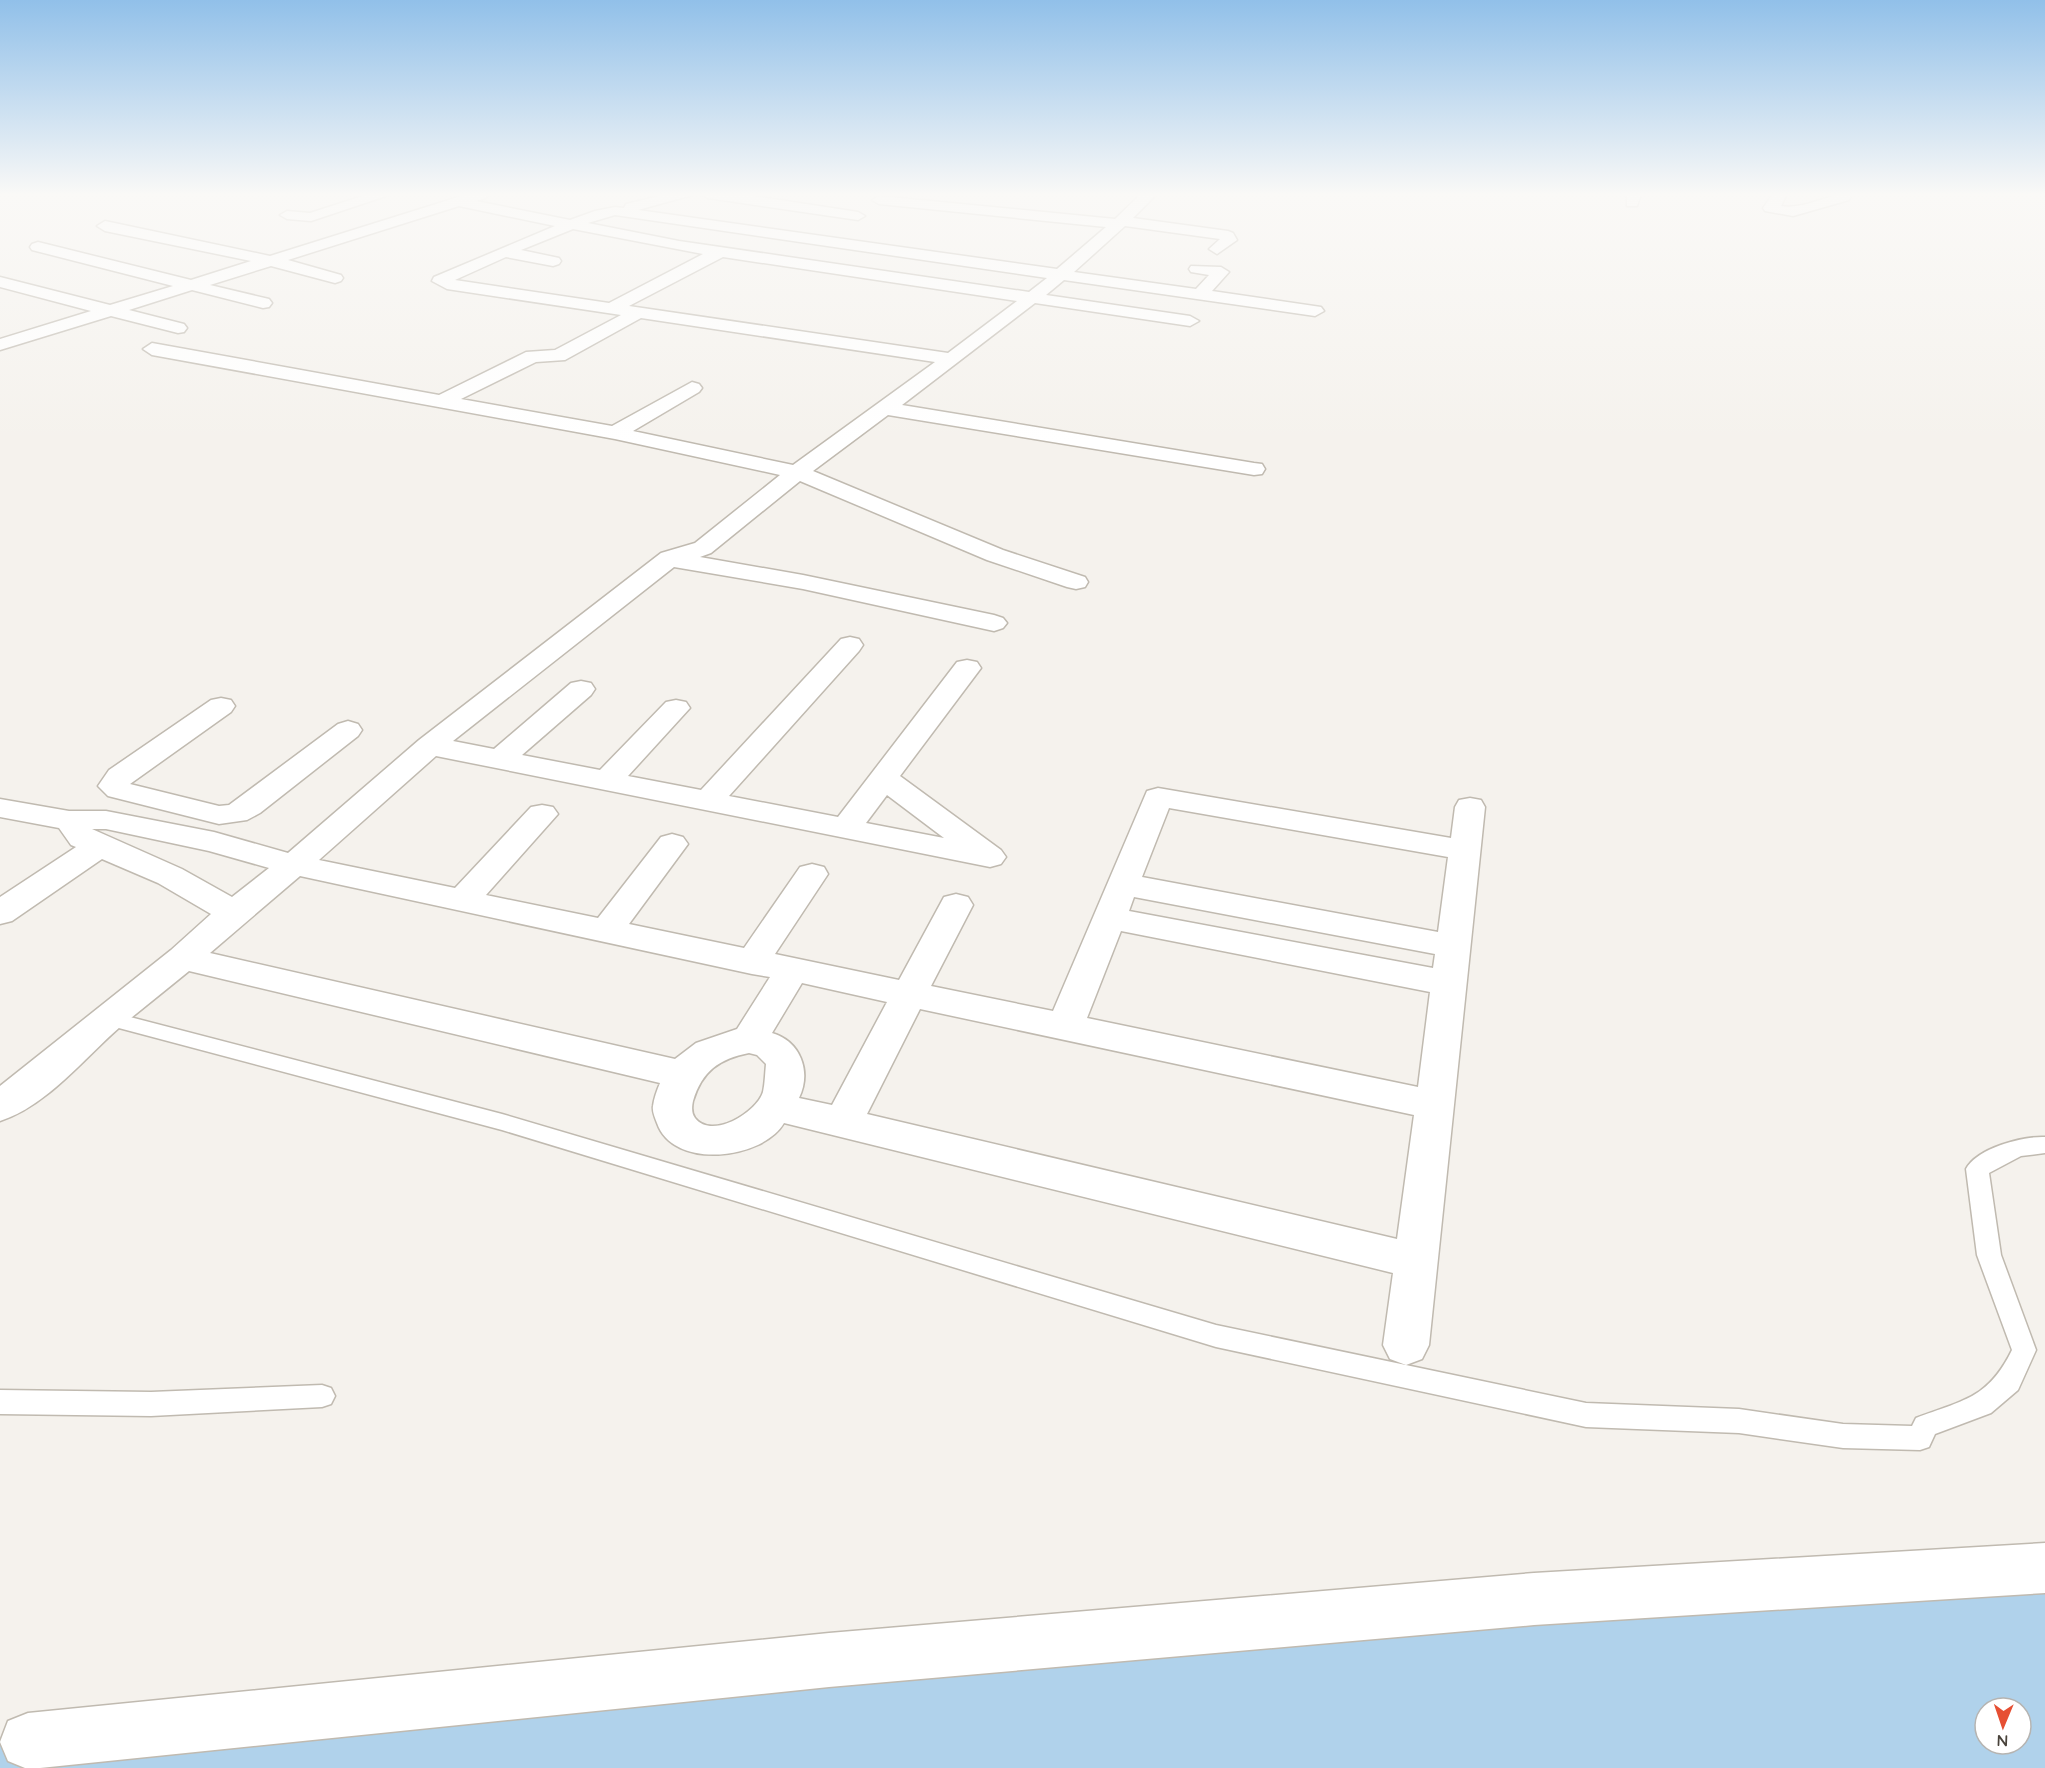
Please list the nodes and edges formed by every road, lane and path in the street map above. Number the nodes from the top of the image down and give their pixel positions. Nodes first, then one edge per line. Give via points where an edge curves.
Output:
1 (155, 277) edge
2 (218, 277) edge
3 (329, 277) edge
4 (450, 277) edge
5 (674, 277) edge
6 (883, 277) edge
7 (1059, 277) edge
8 (1073, 277) edge
9 (1217, 277) edge
10 (335, 278) dead end
11 (56, 279) dead end
12 (0, 282) edge
13 (189, 285) junction
14 (25, 288) junction
15 (1201, 293) junction
16 (1032, 299) junction
17 (263, 303) dead end
18 (613, 308) junction
19 (111, 311) junction
20 (1315, 311) dead end
21 (640, 312) junction
22 (1190, 321) dead end
23 (178, 328) dead end
24 (0, 332) edge
25 (21, 338) junction
26 (0, 345) edge
27 (152, 349) dead end
28 (950, 359) junction
29 (692, 388) dead end
30 (444, 400) junction
31 (883, 408) junction
32 (615, 433) junction
33 (1254, 469) dead end
34 (799, 473) junction
35 (670, 558) junction
36 (1076, 582) dead end
37 (994, 623) dead end
38 (850, 645) dead end
39 (967, 668) dead end
40 (581, 689) dead end
41 (221, 706) dead end
42 (676, 708) dead end
43 (348, 730) dead end
44 (432, 746) junction
45 (500, 759) junction
46 (883, 778) junction
47 (608, 780) junction
48 (141, 795) junction
49 (710, 800) junction
50 (1470, 807) dead end
51 (0, 808) edge
52 (542, 814) dead end
53 (846, 828) junction
54 (104, 833) junction
55 (214, 842) junction
56 (672, 843) dead end
57 (1465, 849) junction
58 (294, 865) junction
59 (812, 874) dead end
60 (170, 876) junction
61 (1123, 884) junction
62 (462, 901) junction
63 (956, 905) dead end
64 (234, 912) junction
65 (0, 913) edge
66 (1109, 918) junction
67 (606, 931) junction
68 (1454, 946) junction
69 (183, 958) junction
70 (752, 962) junction
71 (792, 970) junction
72 (1449, 983) junction
73 (909, 994) junction
74 (107, 1018) junction
75 (1065, 1027) junction
76 (748, 1040) junction
77 (683, 1075) junction
78 (17, 1079) edge
79 (1435, 1105) junction
80 (0, 1106) edge
81 (777, 1107) junction
82 (843, 1121) junction
83 (2045, 1145) edge
84 (1416, 1261) junction
85 (1406, 1345) dead end
86 (322, 1396) dead end
87 (0, 1402) edge
88 (2045, 1568) edge
89 (28, 1740) dead end

1 - 13 street
2 - 13 street
3 - 10 street
4 - 18 street via 440,281
5 - 18 street
6 - 16 street
7 - 16 street
8 - 15 street
9 - 15 street
11 - 14 street
12 - 14 street
13 - 17 street
13 - 19 street
14 - 19 street
15 - 20 street
16 - 22 street
16 - 28 street
18 - 21 street
19 - 23 street
19 - 25 street
21 - 28 street
21 - 30 street via 558,356 533,356
24 - 25 street
25 - 26 street
27 - 30 street
28 - 31 street
29 - 32 street
30 - 32 street
31 - 33 street
31 - 34 street
32 - 34 street
34 - 35 street via 703,548
34 - 36 street via 995,555
35 - 37 street
35 - 44 street via 499,689
38 - 49 street
39 - 46 street
40 - 45 street
41 - 48 street via 120,776 113,786
42 - 47 street
43 - 48 street via 236,813 219,815
44 - 45 street
44 - 58 street
45 - 47 street
46 - 53 street
46 - 53 street via 990,857
47 - 49 street
48 - 54 street
49 - 53 street
50 - 57 street
51 - 54 street via 69,820 82,838
52 - 62 street
54 - 55 street
54 - 60 street
54 - 65 street
55 - 58 street
55 - 60 street
56 - 67 street
57 - 61 street via 1158,797
57 - 68 street
58 - 62 street
58 - 64 street
59 - 70 street
60 - 64 street
61 - 66 street
61 - 68 street
62 - 67 street
63 - 73 street
64 - 69 street
66 - 72 street
66 - 75 street
67 - 70 street
68 - 72 street
69 - 74 street
69 - 77 street
70 - 71 street
71 - 73 street
71 - 76 street
72 - 79 street
73 - 75 street
73 - 82 street
74 - 78 street
74 - 83 lane via 502,1122 1216,1336 1586,1415 1739,1421 1843,1436 1920,1438 1925,1426 1982,1405 2009,1382 2024,1350 1989,1255 1977,1169 1999,1155 2034,1144
75 - 79 street
76 - 77 street via 726,1043 710,1051
76 - 81 street via 769,1045 785,1060 787,1078
77 - 81 street via 672,1095 676,1126 708,1142 753,1131
78 - 80 street
79 - 84 street
81 - 82 street
82 - 84 street
84 - 85 street
86 - 87 lane via 151,1404
88 - 89 street via 1534,1599 828,1659

